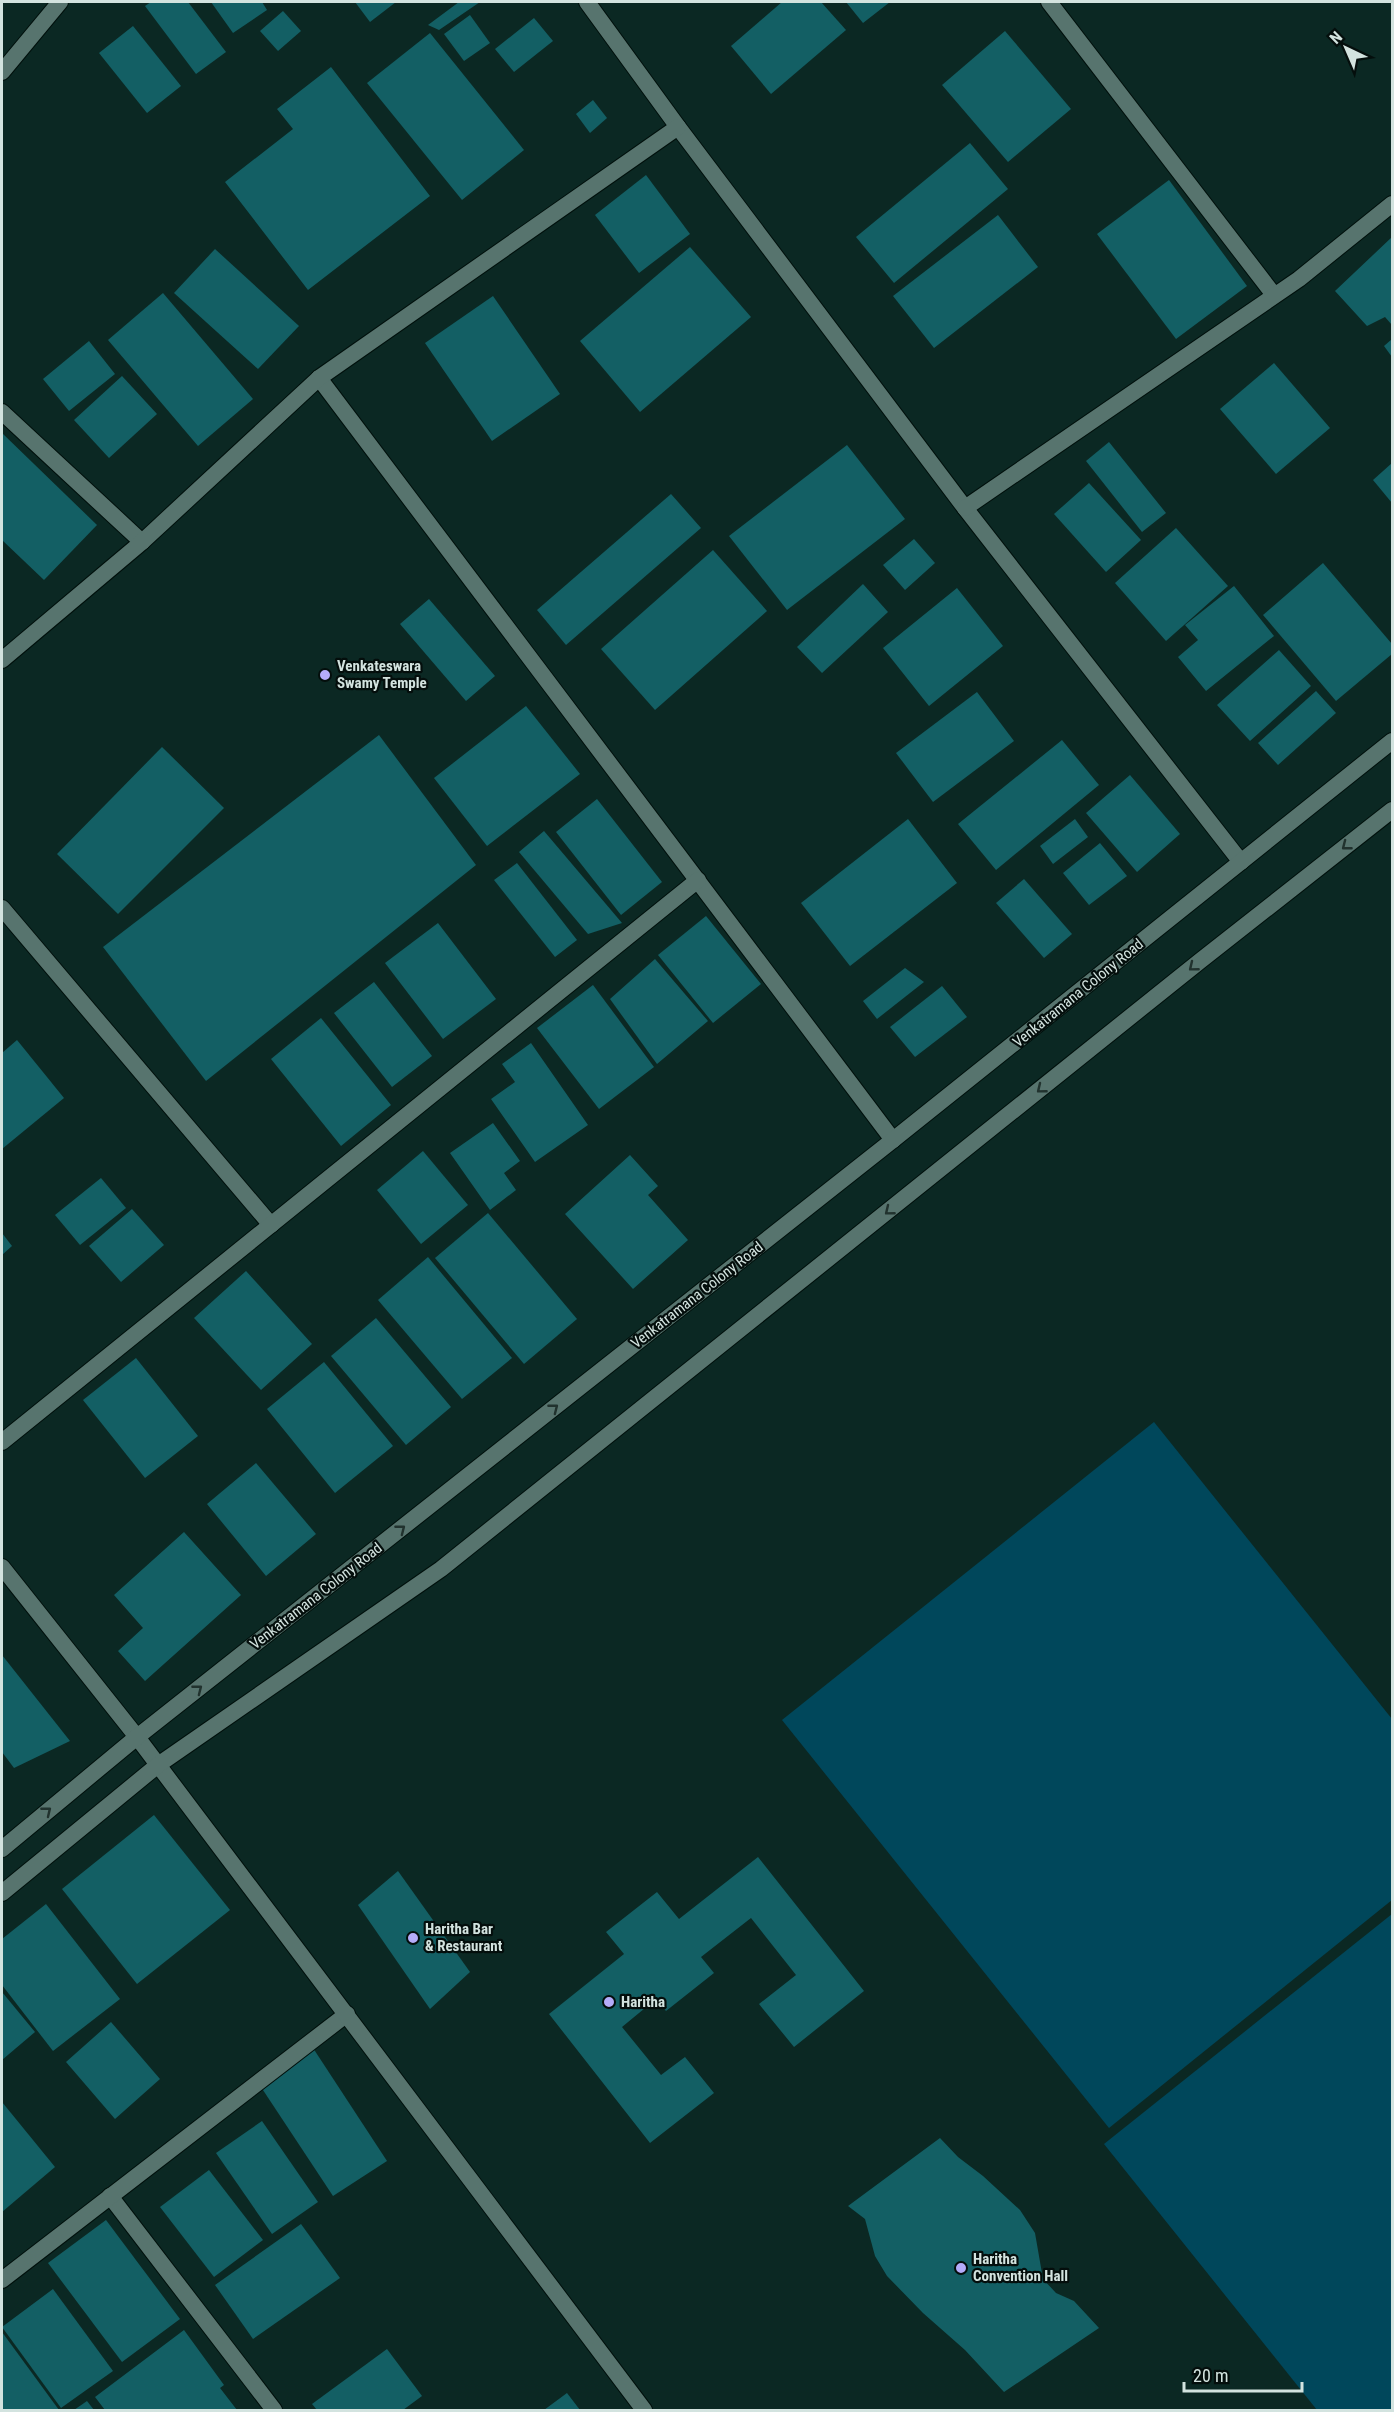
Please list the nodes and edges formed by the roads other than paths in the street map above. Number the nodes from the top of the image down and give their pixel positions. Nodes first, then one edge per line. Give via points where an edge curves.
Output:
1 (60, 2) edge
2 (587, 2) edge
3 (1049, 2) edge
4 (2, 72) edge
5 (678, 127) junction
6 (1392, 204) edge
7 (1274, 295) junction
8 (320, 378) junction
9 (2, 412) edge
10 (964, 508) junction
11 (142, 542) junction
12 (2, 660) edge
13 (1392, 741) edge
14 (1392, 810) edge
15 (1241, 862) junction
16 (698, 880) junction
17 (2, 908) edge
18 (893, 1140) junction
19 (271, 1225) junction
20 (2, 1442) edge
21 (2, 1567) edge
22 (137, 1737) junction
23 (158, 1765) junction
24 (2, 1849) edge
25 (2, 1893) edge
26 (347, 2014) junction
27 (110, 2196) junction
28 (2, 2280) edge
29 (274, 2410) edge
30 (644, 2410) edge

1 - 4 street
2 - 5 street
3 - 7 street
5 - 8 street
5 - 10 street
6 - 7 street
7 - 10 street
8 - 11 street
8 - 16 street
9 - 11 street
10 - 15 street
11 - 12 street
13 - 15 street, Venkatramana Colony Road
14 -> 23 street via 441,1569
15 - 18 street, Venkatramana Colony Road
16 - 18 street
16 - 19 street
17 - 19 street
22 -> 18 street, Venkatramana Colony Road
19 - 20 street
21 - 22 street
22 - 23 street
24 -> 22 street, Venkatramana Colony Road
23 - 25 street
23 - 26 street
26 - 27 street
26 - 30 street
27 - 28 street
27 - 29 street

